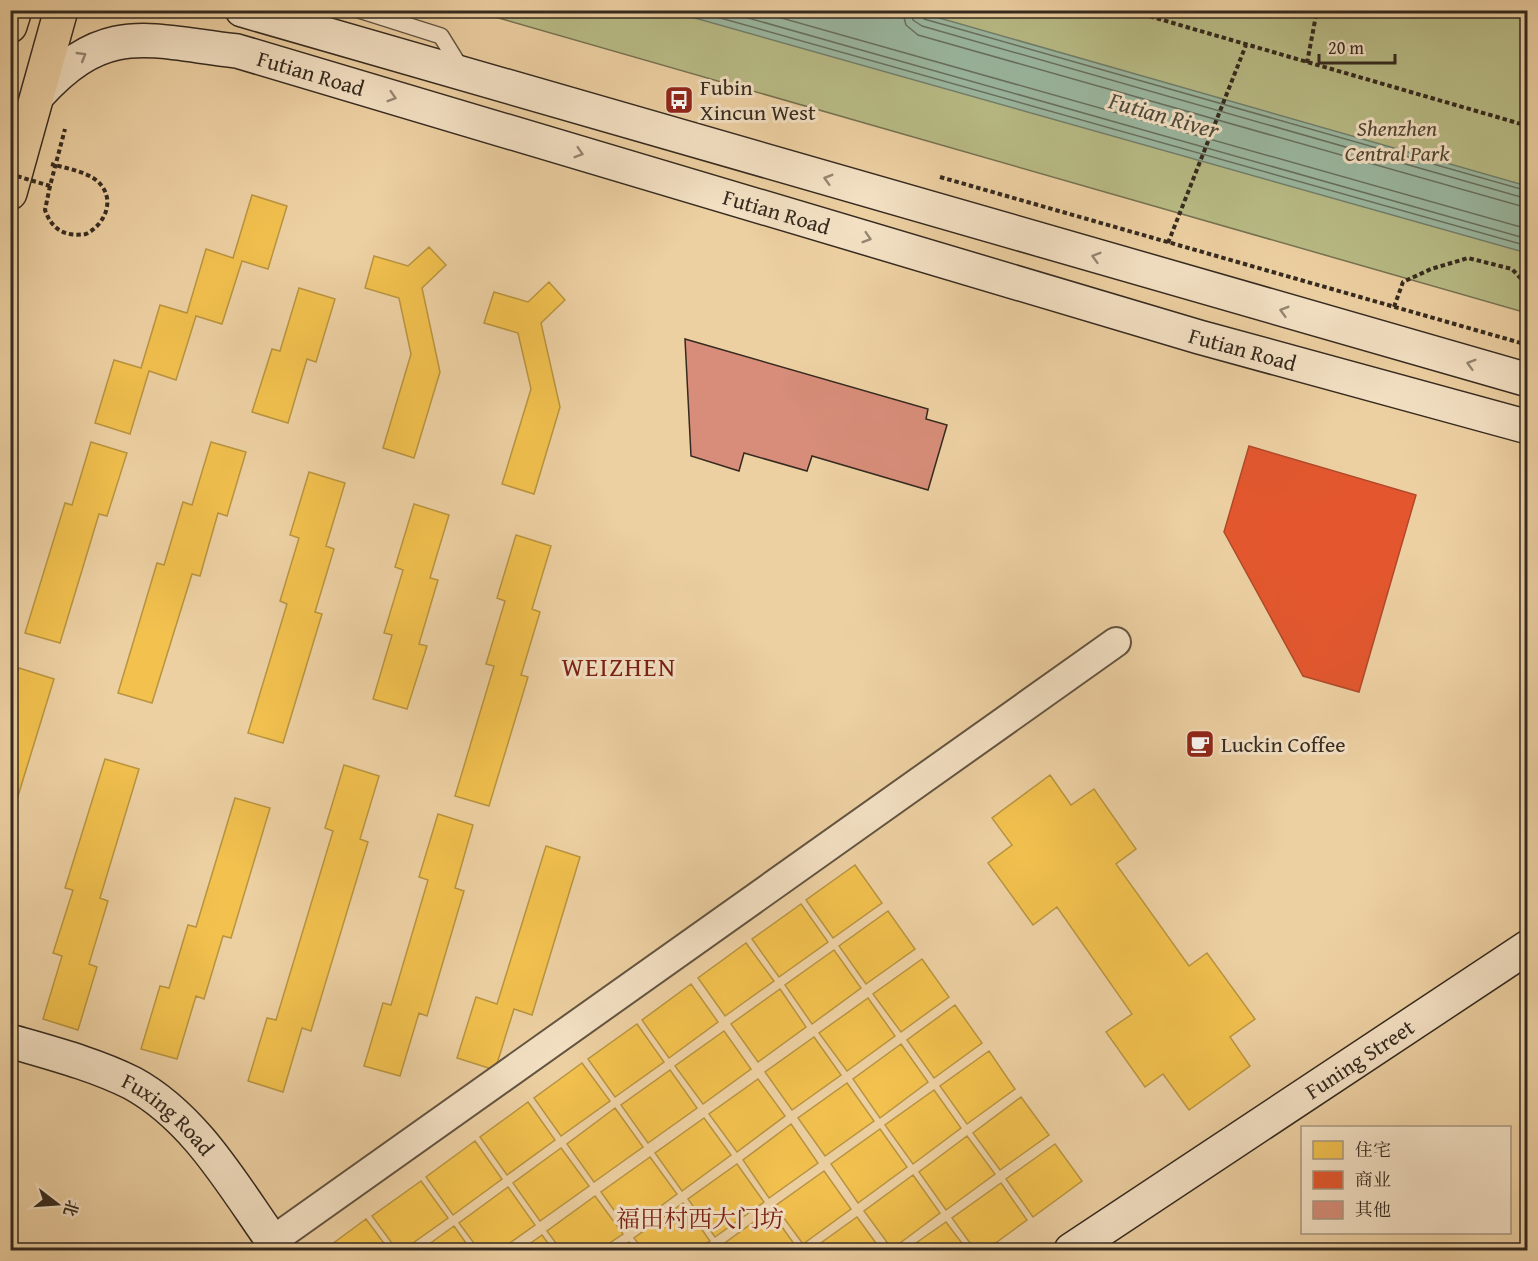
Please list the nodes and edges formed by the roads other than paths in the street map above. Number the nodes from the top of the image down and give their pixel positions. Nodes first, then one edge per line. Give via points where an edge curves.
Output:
1 (15, 10) edge
2 (61, 10) edge
3 (242, 10) edge
4 (359, 10) edge
5 (10, 26) edge
6 (466, 75) junction
7 (38, 95) junction
8 (10, 193) edge
9 (1527, 380) edge
10 (1527, 427) edge
11 (1116, 642) dead end
12 (1527, 947) edge
13 (10, 1041) edge
14 (276, 1246) edge
15 (1071, 1251) edge

1 - 5 main road
2 - 7 main road
3 - 6 main road, Futian Road
4 - 6 lane via 441,36
9 -> 6 main road, Futian Road
7 - 8 main road
7 -> 10 main road, Futian Road via 61,70 109,43 134,40 237,51 1208,339
11 - 14 street
12 - 15 main road, Funing Street
13 - 14 main road, Fuxing Road via 111,1073 154,1097 211,1155

